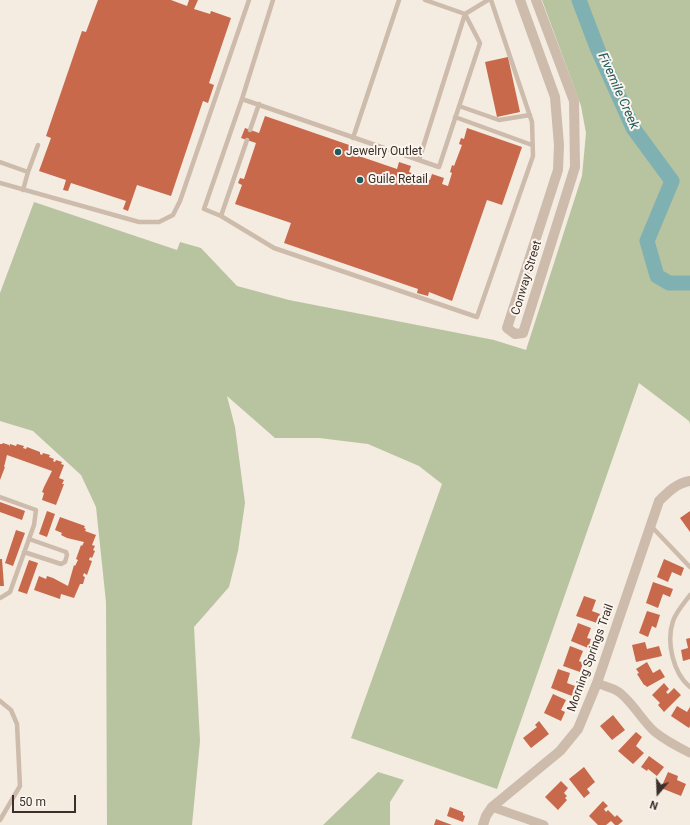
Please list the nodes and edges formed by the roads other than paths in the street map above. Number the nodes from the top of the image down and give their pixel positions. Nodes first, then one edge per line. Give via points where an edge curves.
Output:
1 (249, 0) edge
2 (273, 0) edge
3 (399, 0) edge
4 (425, 0) edge
5 (475, 0) edge
6 (490, 0) edge
7 (520, 0) edge
8 (536, 0) edge
9 (478, 6) junction
10 (465, 14) junction
11 (242, 99) junction
12 (259, 104) junction
13 (459, 106) junction
14 (530, 115) junction
15 (455, 117) junction
16 (250, 130) dead end
17 (353, 138) junction
18 (247, 140) dead end
19 (38, 145) dead end
20 (532, 145) junction
21 (419, 160) junction
22 (0, 162) edge
23 (28, 172) junction
24 (0, 183) edge
25 (23, 190) junction
26 (221, 216) junction
27 (690, 481) edge
28 (0, 497) edge
29 (651, 526) junction
30 (29, 539) junction
31 (24, 552) junction
32 (690, 567) edge
33 (690, 595) edge
34 (0, 598) edge
35 (597, 683) junction
36 (690, 687) edge
37 (0, 701) edge
38 (690, 753) edge
39 (492, 807) junction
40 (0, 820) edge
41 (483, 825) edge
42 (544, 825) edge

1 - 25 lane via 173,215 159,222 139,222
2 - 11 lane
3 - 17 lane
4 - 10 lane
5 - 9 lane
6 - 9 lane
6 - 14 lane
7 - 8 street, Conway Street via 555,97 559,145 558,170 507,328 515,334 524,333 576,168 574,101
9 - 10 lane
10 - 13 lane via 480,43
10 - 21 lane
11 - 12 lane
11 - 26 lane via 204,209
12 - 16 lane
12 - 17 lane
13 - 14 lane via 499,120
13 - 15 lane
14 - 20 lane
15 - 20 lane
15 - 21 lane via 439,167
17 - 21 lane
18 - 26 lane
19 - 23 lane
20 - 26 lane via 533,156 477,318 274,248
22 - 23 lane
23 - 25 lane
24 - 25 lane
27 - 29 street, Morning Springs Trail via 671,490 659,501
28 - 30 lane via 36,510
29 - 32 lane
29 - 35 street, Morning Springs Trail
30 - 31 lane
30 - 31 lane via 66,552 65,562 61,564
31 - 34 lane via 10,592
33 - 36 lane via 673,621 670,636 671,652 676,666
35 - 38 street via 618,691 656,733
35 - 39 street, Morning Springs Trail via 578,729 560,751
37 - 40 lane via 11,710 17,724 20,786
39 - 41 street, Morning Springs Trail
39 - 42 street

